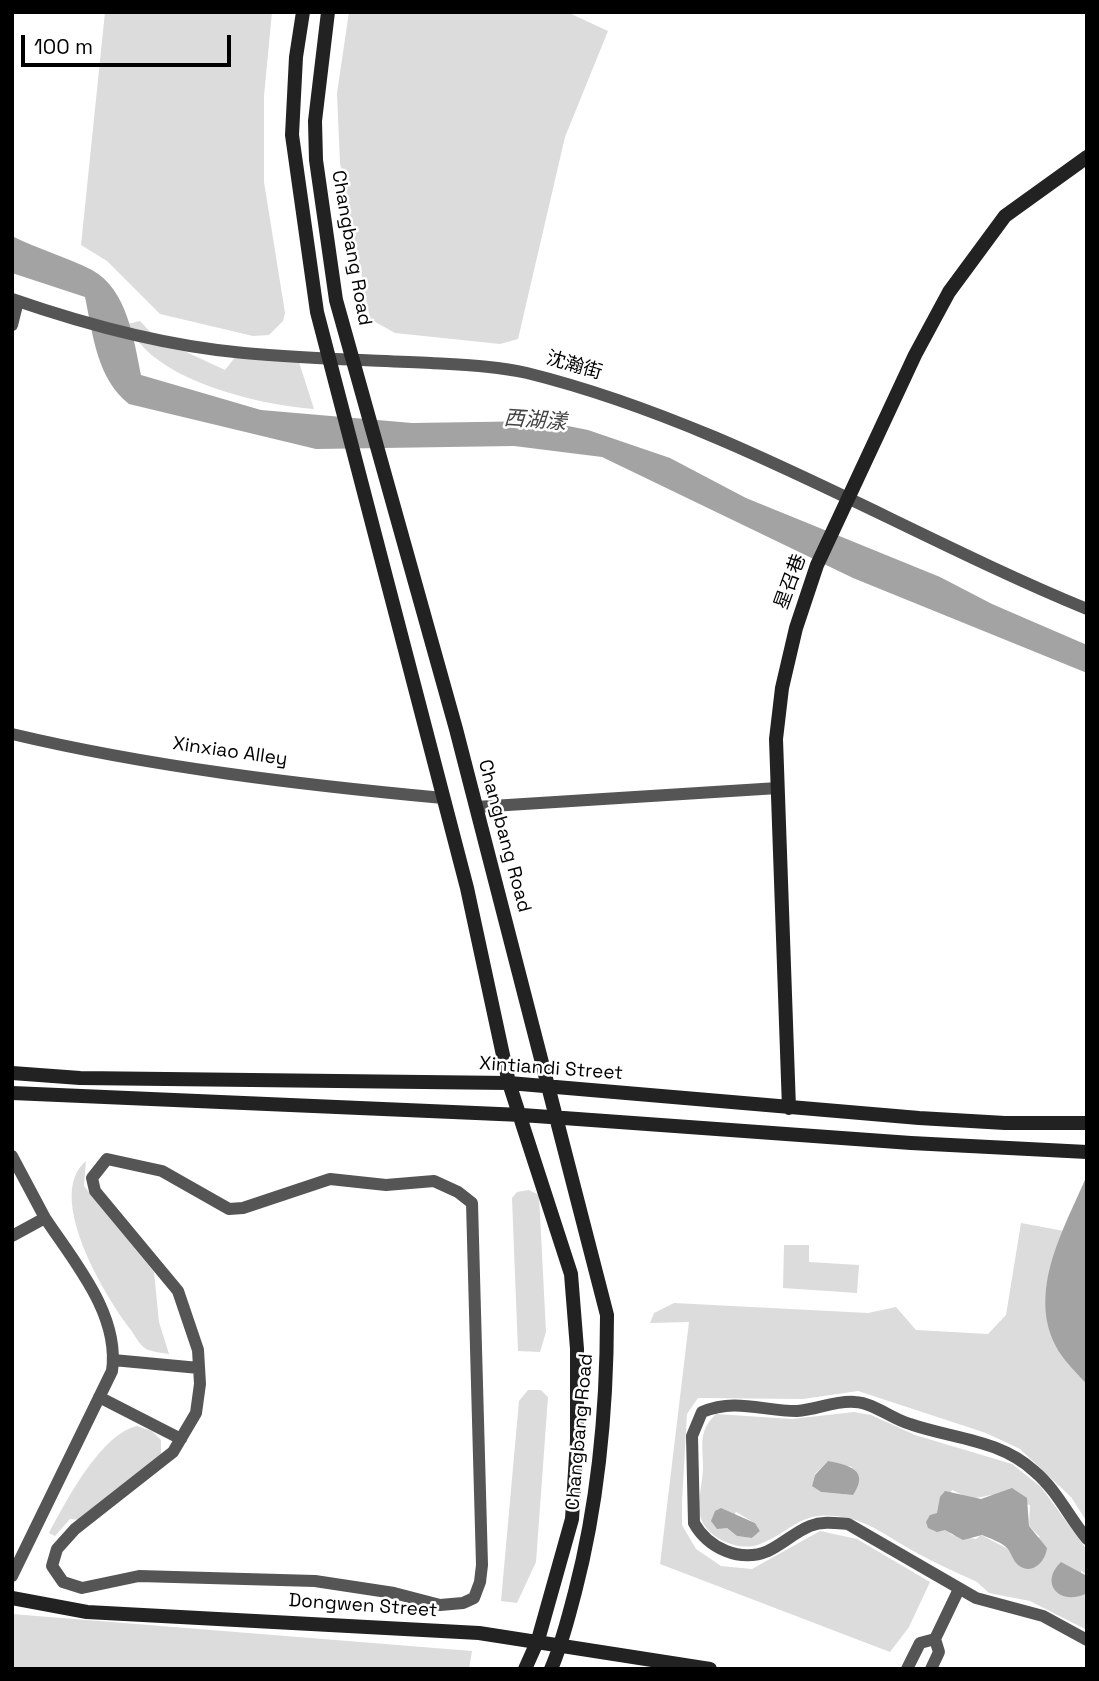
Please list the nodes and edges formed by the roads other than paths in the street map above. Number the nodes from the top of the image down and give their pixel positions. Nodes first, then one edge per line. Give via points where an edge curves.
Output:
1 (303, 12) edge
2 (328, 12) edge
3 (1087, 157) edge
4 (15, 300) edge
5 (12, 325) edge
6 (329, 358) junction
7 (353, 359) junction
8 (847, 500) junction
9 (1087, 609) edge
10 (12, 734) edge
11 (778, 788) junction
12 (443, 798) junction
13 (476, 807) junction
14 (12, 1073) edge
15 (509, 1083) junction
16 (550, 1087) junction
17 (12, 1093) edge
18 (789, 1108) junction
19 (522, 1115) junction
20 (555, 1117) junction
21 (1087, 1123) edge
22 (1086, 1152) edge
23 (12, 1156) edge
24 (46, 1218) junction
25 (12, 1236) edge
26 (113, 1360) junction
27 (199, 1368) junction
28 (99, 1397) junction
29 (181, 1439) junction
30 (1087, 1539) edge
31 (12, 1576) edge
32 (960, 1589) junction
33 (12, 1598) edge
34 (935, 1639) junction
35 (538, 1640) junction
36 (1087, 1640) edge
37 (562, 1644) junction
38 (525, 1669) edge
39 (551, 1669) edge
40 (710, 1669) edge
41 (907, 1669) edge
42 (931, 1669) edge

1 - 6 main road, Changbang Road via 292,135 317,312
2 - 7 main road, Changbang Road via 315,121 316,160 337,300
3 - 8 main road, 星召巷 via 1005,216 949,292
4 - 5 street
4 - 6 street, 沈瀚街 via 154,340 245,353
6 - 7 street, 沈瀚街
6 - 12 main road, Changbang Road
7 - 8 street, 沈瀚街 via 484,366 596,392 692,426
7 - 13 main road, Changbang Road
8 - 9 street, 沈瀚街
8 - 11 main road, 星召巷 via 817,565 796,628 776,738
10 - 12 street, Xinxiao Alley via 173,764
11 - 13 street
11 - 18 main road, 星召巷
12 - 15 main road, Changbang Road
13 - 16 main road, Changbang Road
14 - 15 main road, Xintiandi Street
15 - 16 main road, Xintiandi Street
15 - 19 main road, Changbang Road
16 - 18 main road, Xintiandi Street
16 - 20 main road, Changbang Road
17 - 19 main road
18 - 21 main road, Xintiandi Street via 1005,1123
19 - 20 main road
19 - 35 main road, Changbang Road via 571,1274 577,1349 572,1520
20 - 22 main road
20 - 37 main road, Changbang Road via 607,1315 600,1473
23 - 24 street
24 - 25 street
24 - 26 street via 110,1326
26 - 27 street
26 - 28 street
27 - 29 street via 195,1413
27 - 29 street via 198,1350 178,1291 94,1191 92,1178 107,1160 162,1171 229,1209 330,1179 386,1185 434,1181 472,1203 482,1565 474,1598 440,1605 315,1581 139,1576 82,1588 63,1582 52,1566 57,1549 75,1529 173,1452
28 - 29 street
28 - 31 street
30 - 32 street via 1035,1471 991,1444 908,1424 856,1402 797,1411 719,1405 702,1412 692,1436 694,1523 700,1535 720,1549 752,1555 767,1552 812,1525 848,1524
32 - 34 street
32 - 36 street via 976,1598 1043,1616
33 - 35 main road, Dongwen Street via 87,1612 285,1620
34 - 41 street via 920,1643
34 - 42 street via 939,1652
35 - 37 main road, Dongwen Street
35 - 38 main road, Changbang Road
37 - 39 main road, Changbang Road
37 - 40 main road, Dongwen Street

